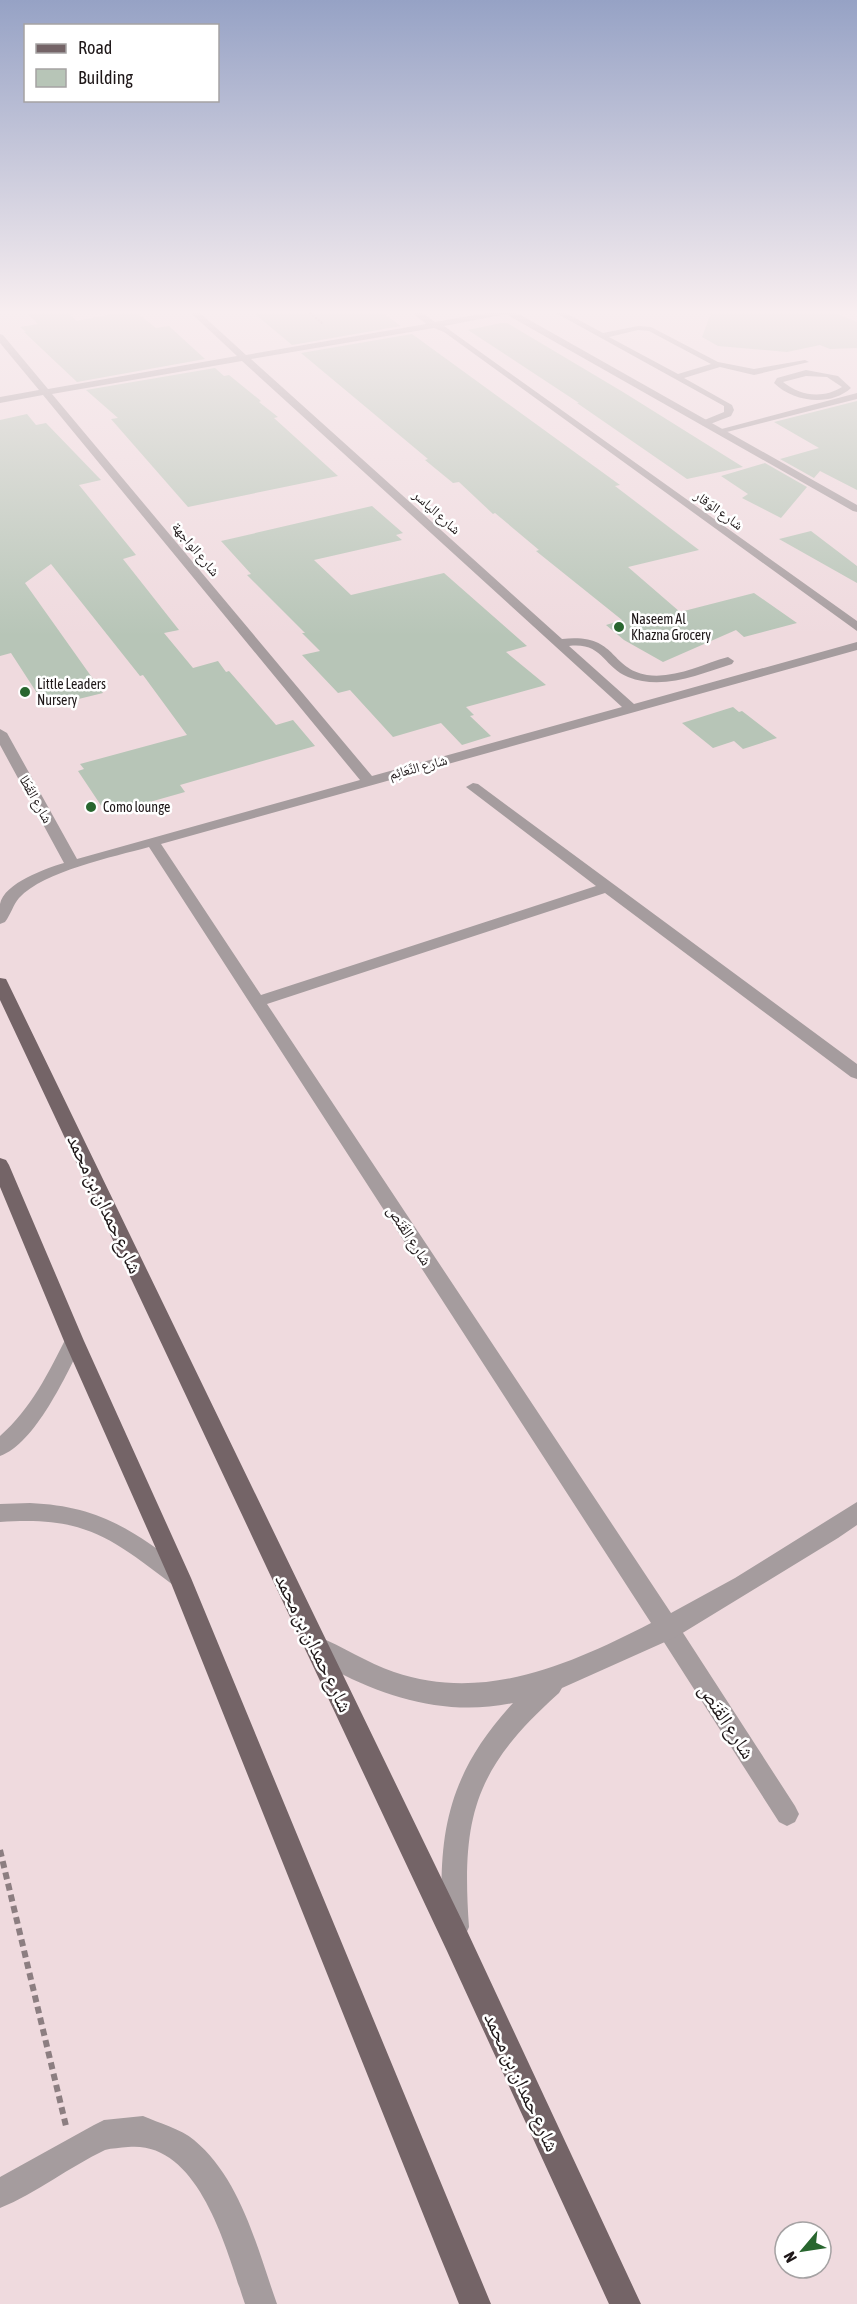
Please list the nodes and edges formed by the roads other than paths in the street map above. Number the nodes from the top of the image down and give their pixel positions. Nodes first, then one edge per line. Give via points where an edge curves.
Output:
1 (71, 421) edge
2 (313, 421) edge
3 (572, 421) edge
4 (701, 421) edge
5 (711, 421) edge
6 (760, 421) edge
7 (705, 423) junction
8 (719, 431) junction
9 (857, 509) edge
10 (857, 627) edge
11 (559, 643) junction
12 (857, 646) edge
13 (728, 661) dead end
14 (632, 709) junction
15 (0, 733) edge
16 (368, 781) junction
17 (473, 787) dead end
18 (152, 841) junction
19 (73, 865) junction
20 (608, 887) junction
21 (0, 919) edge
22 (0, 982) edge
23 (257, 1002) junction
24 (857, 1073) edge
25 (0, 1165) edge
26 (74, 1341) junction
27 (0, 1448) edge
28 (857, 1512) edge
29 (0, 1513) edge
30 (180, 1578) junction
31 (668, 1629) junction
32 (316, 1647) junction
33 (558, 1679) junction
34 (787, 1814) dead end
35 (457, 1941) junction
36 (0, 2193) edge
37 (261, 2304) edge
38 (475, 2304) edge
39 (625, 2304) edge

1 - 16 street, شارع الواجهة
2 - 11 street, شارع الياسر
3 - 10 street, شارع الوَقار
4 - 7 street
5 - 7 lane
6 - 8 lane
7 - 8 street
8 - 9 street
11 - 13 street via 578,639 592,642 630,673 653,680
11 - 14 street, شارع الياسر
12 - 14 street, شارع النَّعَائِم
14 - 16 street, شارع النَّعَائِم
15 - 19 street, شارع القَطَا
16 - 18 street, شارع النَّعَائِم
17 - 20 street
18 - 19 street, شارع النَّعَائِم
18 - 23 street, شارع القَنَص
19 - 21 street, شارع النَّعَائِم via 27,884 11,896
20 - 23 street
20 - 24 street
22 - 32 main road, شارع حمدان بن محمد
23 - 31 street, شارع القَنَص
25 - 26 main road
26 - 27 lane via 38,1409
26 - 30 main road
28 - 31 street
29 - 30 lane via 37,1512 93,1522 118,1533
30 - 38 main road
31 - 33 street
31 - 34 lane, شارع القَنَص
32 - 33 street via 378,1680 432,1693 487,1695
32 - 35 main road, شارع حمدان بن محمد
33 - 35 street via 522,1708 492,1743 470,1785 456,1833 452,1875
35 - 39 main road, شارع حمدان بن محمد
36 - 37 street via 104,2135 143,2131 182,2149 208,2176 230,2216

